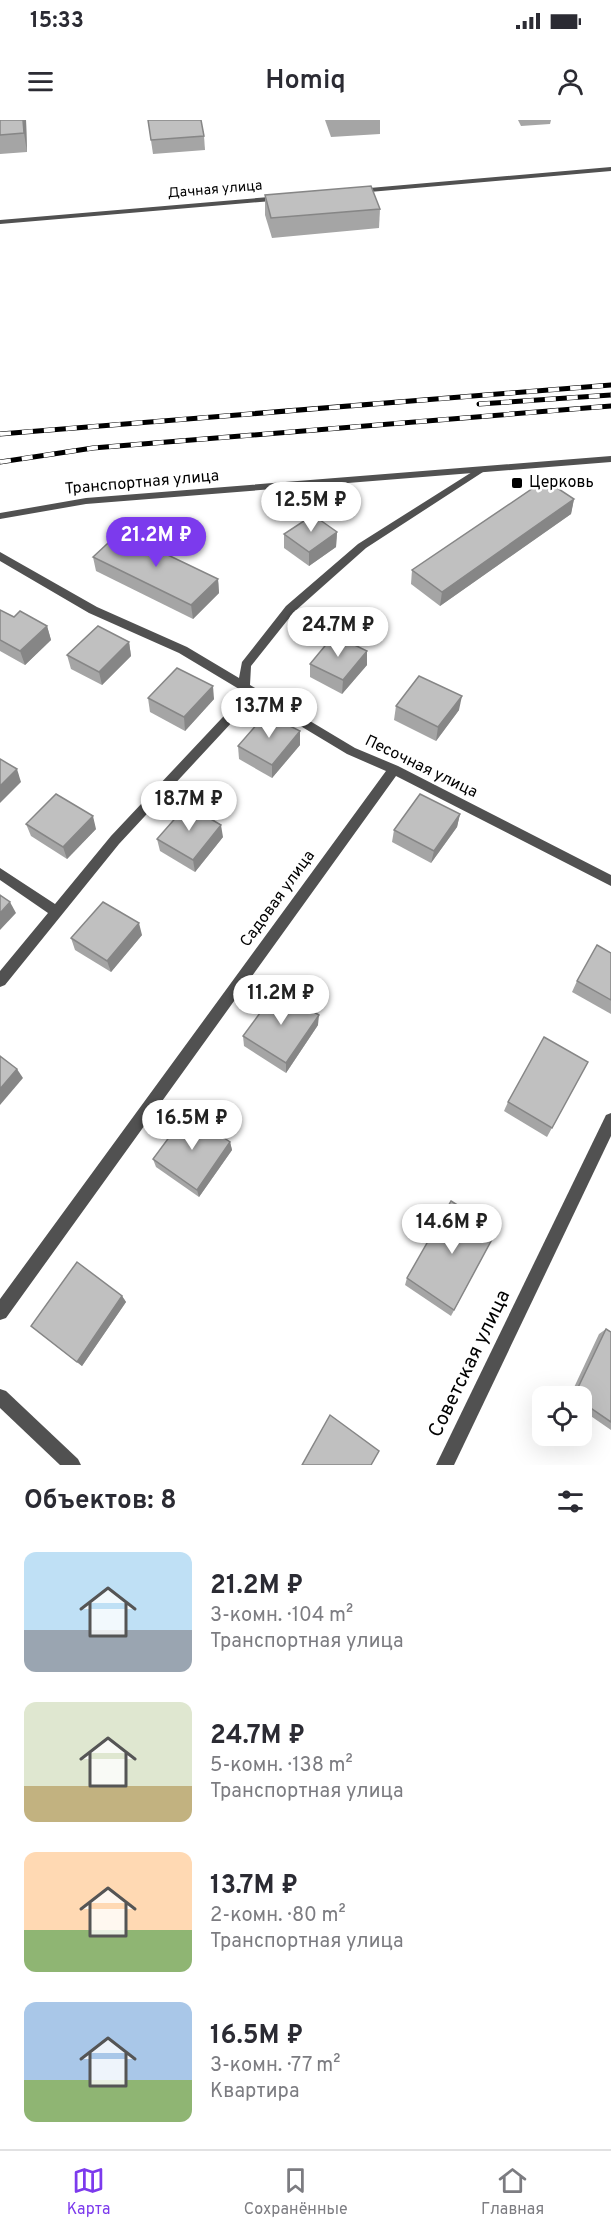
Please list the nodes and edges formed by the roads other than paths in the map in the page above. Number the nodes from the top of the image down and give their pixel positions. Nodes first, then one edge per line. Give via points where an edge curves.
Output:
1 (611, 169) edge
2 (345, 192) edge
3 (286, 197) edge
4 (0, 222) edge
5 (611, 459) edge
6 (480, 470) junction
7 (0, 516) edge
8 (0, 556) edge
9 (244, 688) junction
10 (394, 769) junction
11 (0, 873) edge
12 (611, 881) edge
13 (56, 911) junction
14 (0, 981) edge
15 (611, 1120) edge
16 (0, 1312) edge
17 (0, 1397) edge
18 (72, 1465) edge
19 (445, 1465) edge

1 - 2 street
3 - 4 street, Дачная улица
5 - 6 street, Транспортная улица
6 - 7 street, Транспортная улица via 86,501
6 - 9 street via 362,546 290,609 246,665
8 - 9 street, Песочная улица via 93,610 183,650
9 - 10 street, Песочная улица via 351,751
9 - 13 street via 243,703 115,840
10 - 12 street, Песочная улица
10 - 16 street, Садовая улица
11 - 13 street
13 - 14 street
15 - 19 street, Советская улица
17 - 18 street

